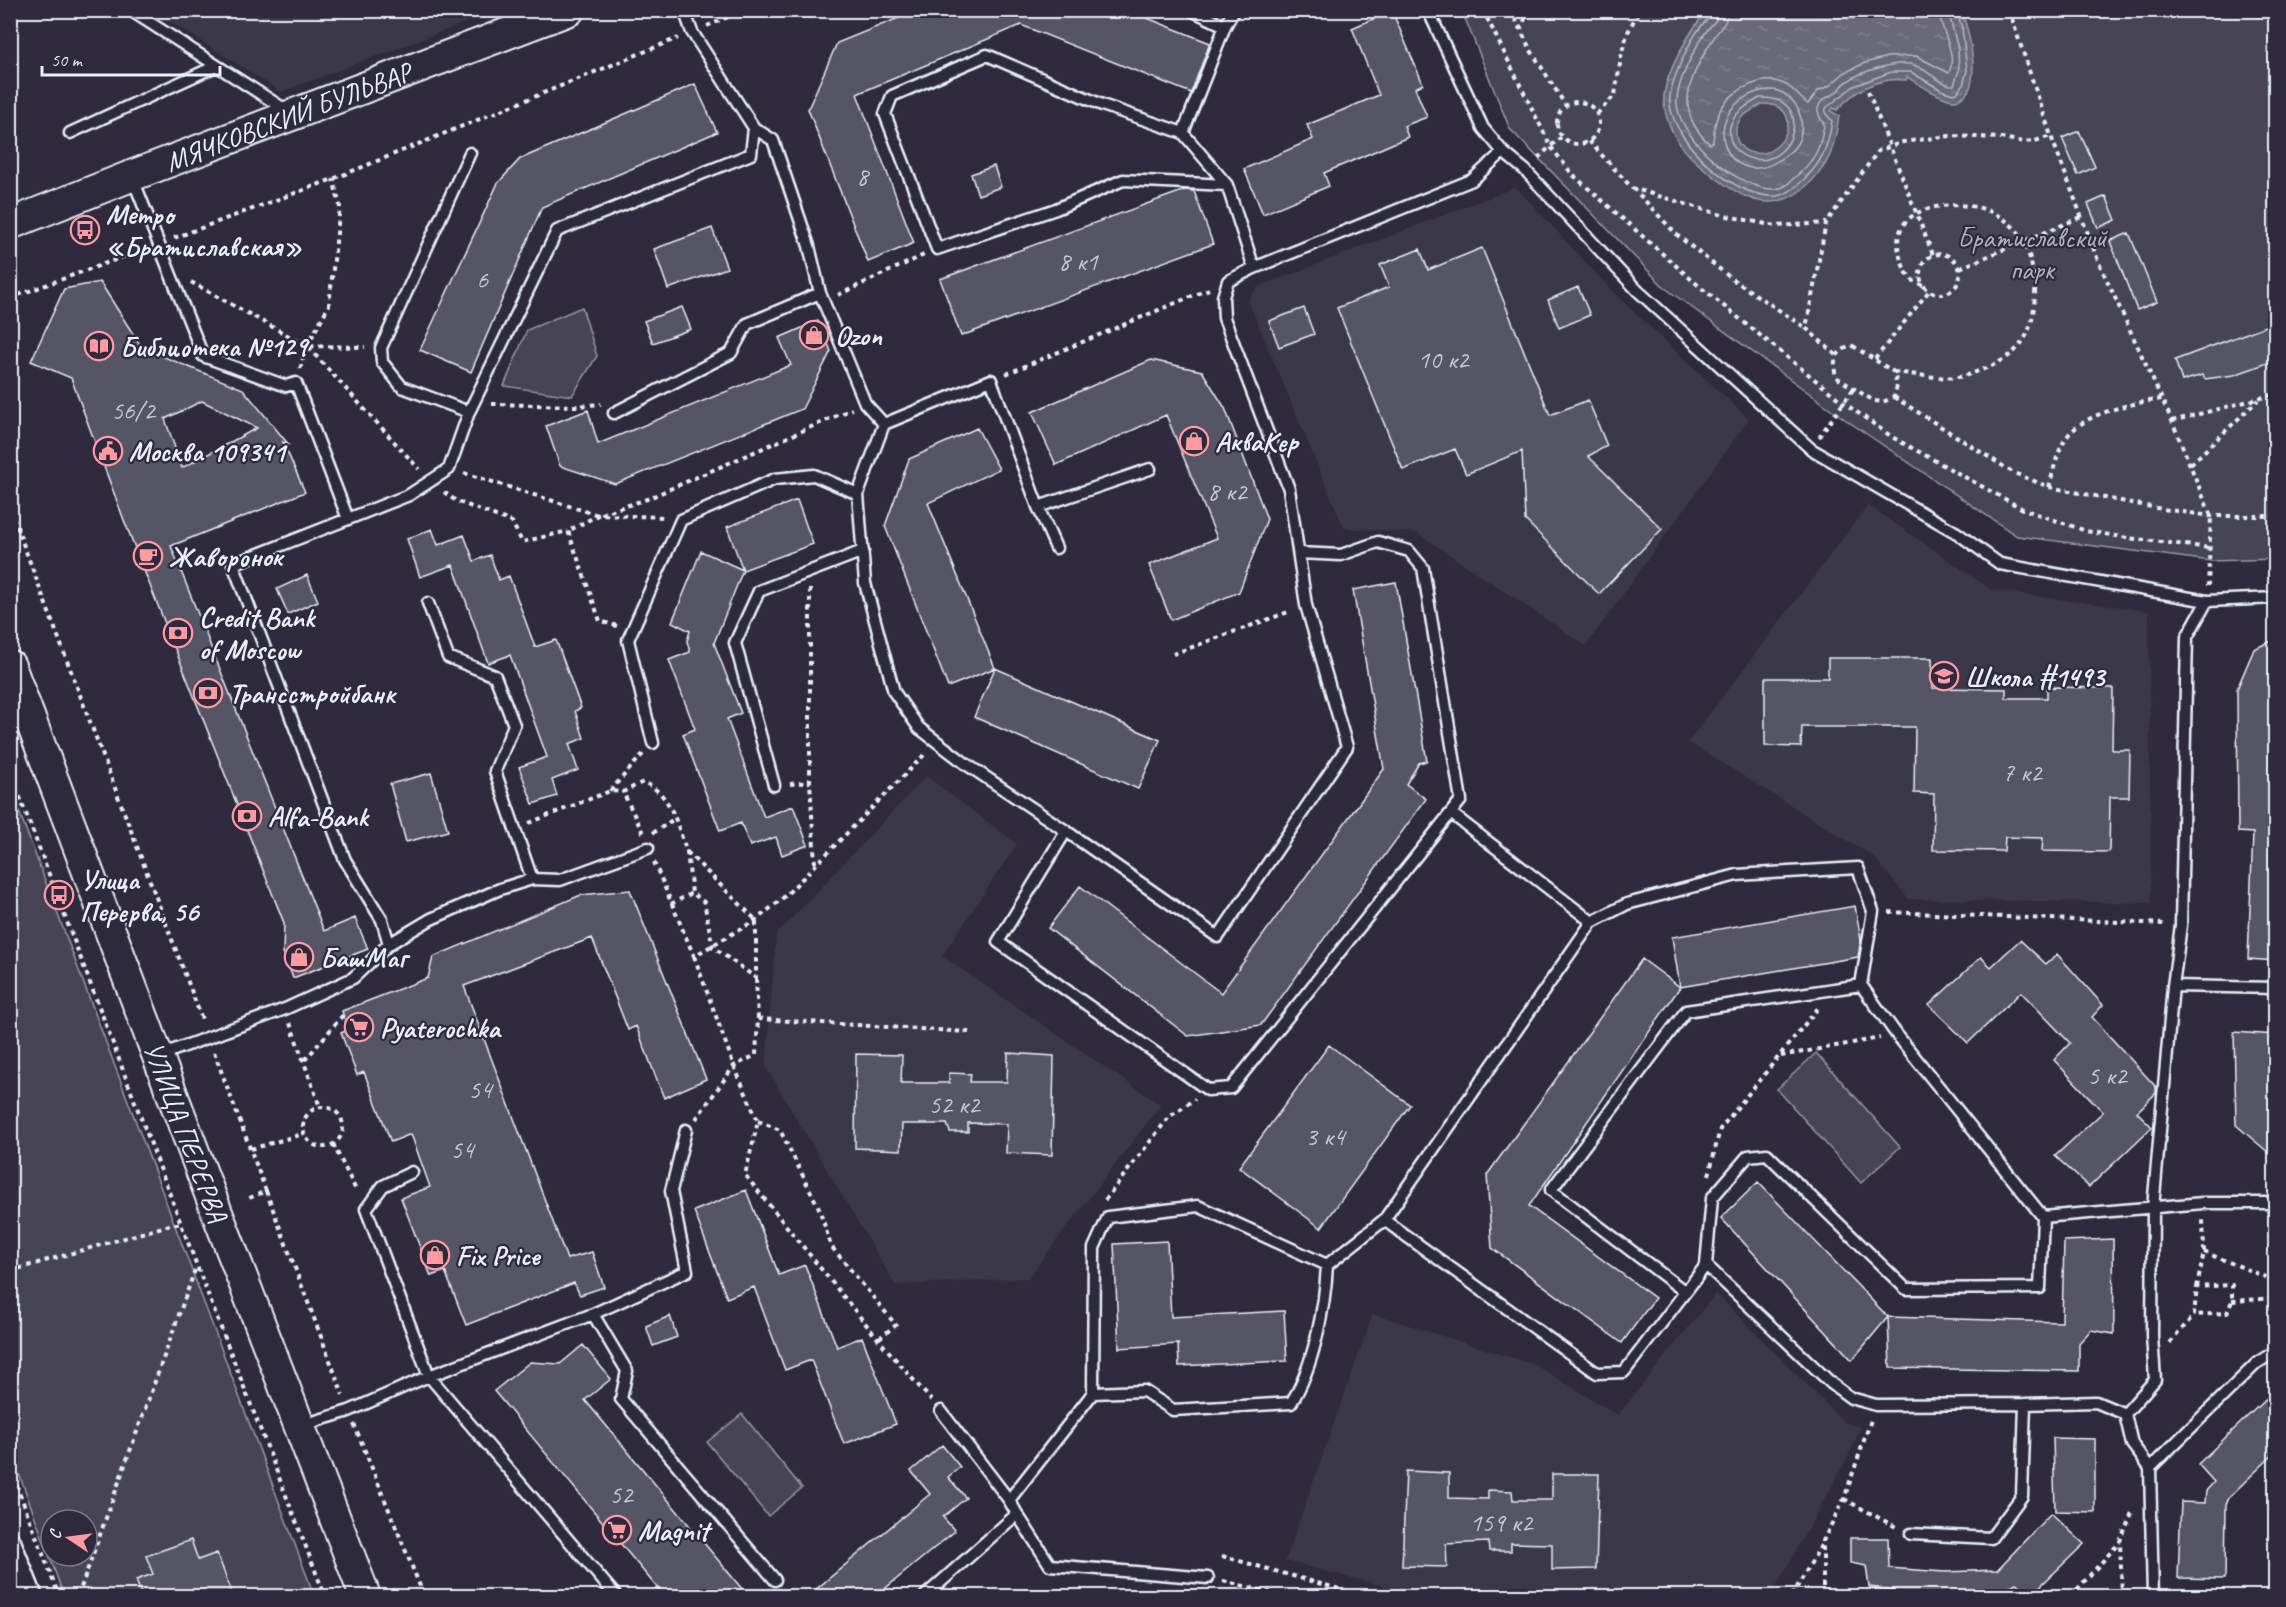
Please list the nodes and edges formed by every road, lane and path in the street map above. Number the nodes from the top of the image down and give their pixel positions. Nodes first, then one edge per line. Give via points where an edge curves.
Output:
1 (130, 10) edge
2 (568, 10) edge
3 (684, 10) edge
4 (745, 10) edge
5 (1191, 10) edge
6 (1234, 10) edge
7 (1428, 10) edge
8 (1483, 10) edge
9 (1511, 10) edge
10 (1529, 10) edge
11 (1640, 10) edge
12 (1691, 10) edge
13 (1698, 10) edge
14 (2009, 10) edge
15 (527, 18) edge
16 (1225, 26) junction
17 (1520, 30) junction
18 (692, 32) junction
19 (216, 66) junction
20 (1868, 91) dead end
21 (1566, 105) junction
22 (1597, 114) junction
23 (294, 116) junction
24 (754, 128) junction
25 (70, 133) dead end
26 (1183, 134) junction
27 (1561, 136) junction
28 (2051, 136) junction
29 (1589, 141) junction
30 (1891, 146) junction
31 (1551, 147) junction
32 (1503, 152) junction
33 (470, 153) dead end
34 (1525, 170) junction
35 (131, 176) junction
36 (333, 179) junction
37 (1227, 184) junction
38 (1632, 188) junction
39 (1917, 213) junction
40 (2081, 217) junction
41 (1826, 223) junction
42 (10, 224) edge
43 (2024, 241) junction
44 (159, 243) junction
45 (937, 249) junction
46 (1933, 255) junction
47 (1254, 268) junction
48 (1960, 268) junction
49 (170, 270) junction
50 (1228, 281) junction
51 (1923, 285) junction
52 (1929, 291) junction
53 (822, 297) junction
54 (10, 298) edge
55 (1806, 328) junction
56 (307, 346) junction
57 (381, 348) junction
58 (1836, 355) junction
59 (1875, 359) junction
60 (1894, 372) junction
61 (991, 380) junction
62 (296, 383) junction
63 (1854, 388) junction
64 (2276, 394) edge
65 (1894, 397) junction
66 (2162, 399) junction
67 (2258, 399) junction
68 (865, 403) junction
69 (1844, 403) junction
70 (471, 408) junction
71 (614, 413) joint
72 (2172, 421) junction
73 (884, 424) junction
74 (1811, 448) junction
75 (2191, 464) junction
76 (449, 469) junction
77 (1150, 469) dead end
78 (431, 482) junction
79 (2049, 487) junction
80 (858, 494) junction
81 (1038, 507) junction
82 (10, 509) edge
83 (598, 515) junction
84 (2211, 516) junction
85 (2276, 516) edge
86 (348, 519) junction
87 (681, 520) junction
88 (568, 531) junction
89 (1056, 548) dead end
90 (2210, 548) junction
91 (863, 551) junction
92 (1299, 553) junction
93 (810, 571) junction
94 (2276, 598) edge
95 (2207, 601) junction
96 (428, 603) dead end
97 (1306, 605) junction
98 (632, 631) junction
99 (1173, 654) dead end
100 (10, 666) edge
101 (937, 742) junction
102 (653, 743) joint
103 (10, 771) edge
104 (774, 785) dead end
105 (609, 792) junction
106 (623, 792) junction
107 (1452, 814) junction
108 (674, 819) junction
109 (515, 828) junction
110 (1066, 831) junction
111 (648, 848) joint
112 (687, 852) junction
113 (815, 864) junction
114 (532, 879) junction
115 (692, 893) junction
116 (671, 904) junction
117 (1873, 911) junction
118 (756, 920) junction
119 (1592, 922) junction
120 (2181, 925) junction
121 (389, 944) junction
122 (713, 947) junction
123 (694, 956) junction
124 (756, 978) junction
125 (1861, 985) junction
126 (2173, 986) junction
127 (1834, 988) junction
128 (2276, 988) edge
129 (285, 1009) junction
130 (343, 1015) dead end
131 (758, 1019) junction
132 (969, 1032) dead end
133 (1897, 1035) junction
134 (209, 1037) junction
135 (158, 1056) junction
136 (1780, 1056) junction
137 (304, 1060) junction
138 (734, 1066) junction
139 (1208, 1090) junction
140 (320, 1107) junction
141 (758, 1121) junction
142 (686, 1131) joint
143 (303, 1134) junction
144 (333, 1144) junction
145 (250, 1149) junction
146 (412, 1172) dead end
147 (1708, 1179) dead end
148 (247, 1199) dead end
149 (2203, 1203) junction
150 (2276, 1203) edge
151 (2153, 1208) junction
152 (366, 1209) junction
153 (1108, 1217) junction
154 (2043, 1217) junction
155 (1384, 1220) junction
156 (182, 1224) junction
157 (2204, 1252) junction
158 (1706, 1264) junction
159 (1328, 1265) junction
160 (197, 1266) junction
161 (10, 1271) edge
162 (2276, 1281) edge
163 (2197, 1287) junction
164 (1684, 1291) junction
165 (2276, 1298) edge
166 (2232, 1300) junction
167 (593, 1314) junction
168 (2194, 1316) junction
169 (878, 1339) junction
170 (2276, 1351) edge
171 (2155, 1360) junction
172 (429, 1376) junction
173 (1094, 1394) junction
174 (2025, 1404) junction
175 (1876, 1405) junction
176 (941, 1411) joint
177 (2126, 1414) junction
178 (300, 1426) junction
179 (10, 1468) edge
180 (2150, 1468) junction
181 (1844, 1499) junction
182 (1009, 1500) junction
183 (1017, 1514) junction
184 (1911, 1534) joint
185 (1823, 1541) junction
186 (2120, 1541) junction
187 (10, 1543) edge
188 (1222, 1556) dead end
189 (1208, 1578) joint
190 (775, 1580) dead end
191 (360, 1592) edge
192 (31, 1596) edge
193 (59, 1596) edge
194 (78, 1596) edge
195 (325, 1596) edge
196 (616, 1596) edge
197 (925, 1596) edge
198 (1286, 1596) edge
199 (1364, 1596) edge
200 (1792, 1596) edge
201 (1823, 1596) edge
202 (2071, 1596) edge
203 (2121, 1596) edge
204 (2153, 1596) edge

1 - 19 lane
2 - 15 main road, МЯЧКОВСКИЙ БУЛЬВАР
3 - 18 lane
4 - 18 path
5 - 16 lane
6 - 16 lane
7 - 32 lane via 1483,129
8 - 31 path
9 - 17 path
10 - 17 path
11 - 22 path via 1622,51 1614,95
12 - 13 path
14 - 28 path
15 - 23 main road, МЯЧКОВСКИЙ БУЛЬВАР
16 - 26 lane
17 - 21 path
18 - 24 lane
18 - 36 path
19 - 23 lane
19 - 25 lane
20 - 30 path
21 - 22 path via 1589,105
21 - 27 path via 1558,114
22 - 29 path via 1599,124
23 - 35 main road, МЯЧКОВСКИЙ БУЛЬВАР
24 - 53 lane via 772,140 809,246
24 - 70 lane via 751,154 557,231
26 - 37 lane
26 - 45 lane via 1102,105 987,55 892,96 885,114
27 - 29 path via 1580,144
27 - 31 path
28 - 30 path via 2024,142 1950,136
28 - 40 path
29 - 38 path
30 - 39 path
30 - 41 path via 1878,151
31 - 34 path
31 - 69 path via 1572,174 1699,286
32 - 34 lane
32 - 47 lane via 1472,180
33 - 57 lane
34 - 74 lane via 1637,290
35 - 42 main road, МЯЧКОВСКИЙ БУЛЬВАР
35 - 44 lane
36 - 44 path
36 - 56 path via 340,206 329,305
37 - 45 lane via 1123,180 1056,209
37 - 47 lane
38 - 41 path via 1722,215 1776,226
38 - 55 path via 1677,235 1723,272
39 - 43 path via 1954,206 1976,207 1993,212 2010,224
39 - 46 path
39 - 51 path via 1904,222 1899,250 1909,277
40 - 43 path
40 - 66 path
41 - 55 path
43 - 48 path
43 - 60 path via 2035,278 2035,294 2031,329 2019,347 1992,366 1960,377
44 - 49 lane
44 - 54 path
45 - 53 path
46 - 48 path via 1946,254
46 - 51 path via 1921,268
47 - 50 lane
48 - 52 path via 1960,278 1952,291
49 - 56 path
49 - 62 lane via 203,356 286,386
50 - 61 path
50 - 92 lane via 1223,297 1224,318 1289,489
51 - 52 path
52 - 59 path
53 - 68 lane
53 - 71 lane via 747,324 731,353
55 - 58 path
56 - 57 path
56 - 62 path
56 - 78 path
57 - 70 lane via 382,362 402,387
58 - 59 path via 1854,346
58 - 63 path via 1836,377
59 - 60 path
60 - 65 path
61 - 73 lane
61 - 81 lane
62 - 86 lane
63 - 65 path via 1874,401
63 - 69 path
64 - 67 path
65 - 79 path via 2014,473
66 - 72 path
66 - 79 path via 2119,408 2071,432
67 - 72 path
67 - 75 path
68 - 73 lane
68 - 83 path via 646,499
69 - 74 path
69 - 90 path via 1892,437 2023,509 2086,531
70 - 71 path via 601,404
70 - 76 lane
72 - 75 path
73 - 80 lane
74 - 95 lane via 1957,533 2000,564
75 - 84 path
76 - 78 lane
76 - 83 path
77 - 81 lane
78 - 86 lane
78 - 88 path via 456,501 512,522 522,542
79 - 84 path
80 - 87 lane via 814,475 776,479
80 - 91 lane
81 - 89 lane
82 - 134 path
83 - 87 path
83 - 88 path
84 - 85 path
84 - 90 path
86 - 121 lane via 233,564 345,860 382,920
87 - 98 lane
88 - 98 path via 600,621
90 - 95 path
91 - 93 lane
91 - 101 lane via 865,583 894,692 919,728
92 - 97 lane
92 - 107 lane via 1341,555 1378,542 1409,551 1423,568 1461,800
93 - 104 lane via 759,591 735,643
93 - 113 path via 810,782
94 - 95 lane
95 - 120 lane via 2187,637
96 - 109 lane via 448,657 495,676 514,725 495,771
97 - 99 path
97 - 110 lane via 1347,747 1218,938
98 - 102 lane via 628,640
100 - 135 main road, УЛИЦА ПЕРЕРВА
101 - 110 lane
101 - 113 path
102 - 105 path
103 - 156 path
105 - 106 path
105 - 109 path
106 - 108 path via 643,782 656,788 669,802
106 - 108 path via 645,838
107 - 119 lane
107 - 139 lane via 1231,1088
108 - 112 path
109 - 114 lane
110 - 139 lane via 998,942
111 - 114 lane via 560,880
111 - 116 path
112 - 115 path
112 - 118 path
113 - 118 path
114 - 121 lane via 431,919
115 - 116 path
115 - 122 path via 704,902
116 - 123 path
117 - 119 lane via 1858,868 1737,875 1627,904
117 - 120 path
117 - 125 lane
118 - 122 path
118 - 124 path
119 - 155 lane
120 - 126 lane
121 - 129 lane via 353,978
122 - 123 path
122 - 124 path
123 - 138 path
124 - 131 path
125 - 127 lane
125 - 133 lane
126 - 128 lane
126 - 151 lane
127 - 136 path
127 - 164 lane via 1686,1011 1551,1190
129 - 134 lane
129 - 137 path
130 - 137 path
131 - 132 path
131 - 138 path via 756,1055
133 - 136 path
133 - 154 lane
134 - 135 lane
134 - 145 path
135 - 178 main road, УЛИЦА ПЕРЕРВА
136 - 147 path via 1720,1130
137 - 140 path
138 - 141 path
138 - 142 path
139 - 153 path via 1169,1117 1098,1209
140 - 143 path via 309,1112 303,1122
140 - 144 path via 339,1116 340,1136
141 - 169 path via 745,1175
141 - 169 path via 780,1130 819,1208 831,1246 897,1325
142 - 167 lane via 671,1191 687,1271
143 - 144 path via 310,1144 322,1148
143 - 145 path
144 - 152 path
145 - 148 path via 266,1191
146 - 152 lane via 383,1186
149 - 150 lane
149 - 151 lane
149 - 157 path
151 - 154 lane
151 - 171 lane
152 - 172 lane
153 - 159 lane via 1198,1206
153 - 173 lane via 1094,1248
154 - 158 lane via 2040,1288 1906,1289 1767,1154 1748,1156 1712,1197
155 - 159 lane
155 - 164 lane via 1598,1373 1624,1372
156 - 160 path
156 - 161 path
157 - 162 path
157 - 163 path
158 - 164 lane
158 - 175 lane via 1832,1384 1851,1398
159 - 173 lane via 1325,1300 1302,1386 1292,1403 1173,1410 1144,1391
160 - 194 path
160 - 195 path
163 - 166 path via 2232,1285
163 - 168 path
165 - 166 path
166 - 168 path via 2227,1313
167 - 172 lane
167 - 190 lane via 627,1371 621,1400
168 - 171 path
169 - 176 path
170 - 180 lane via 2257,1363
171 - 177 lane via 2155,1380
172 - 178 lane via 349,1411
172 - 196 lane
173 - 182 lane
174 - 175 lane
174 - 177 lane via 2096,1402
174 - 184 lane via 2022,1496 1991,1538
175 - 181 path
176 - 182 lane
177 - 180 lane via 2132,1444
178 - 191 main road, УЛИЦА ПЕРЕРВА
179 - 193 path
180 - 186 path
180 - 204 lane
181 - 184 path
181 - 185 path
182 - 183 lane
183 - 189 lane via 1050,1565
183 - 197 lane
185 - 200 path
185 - 201 path
186 - 202 path
186 - 203 path
187 - 192 street
188 - 199 path
189 - 198 path

